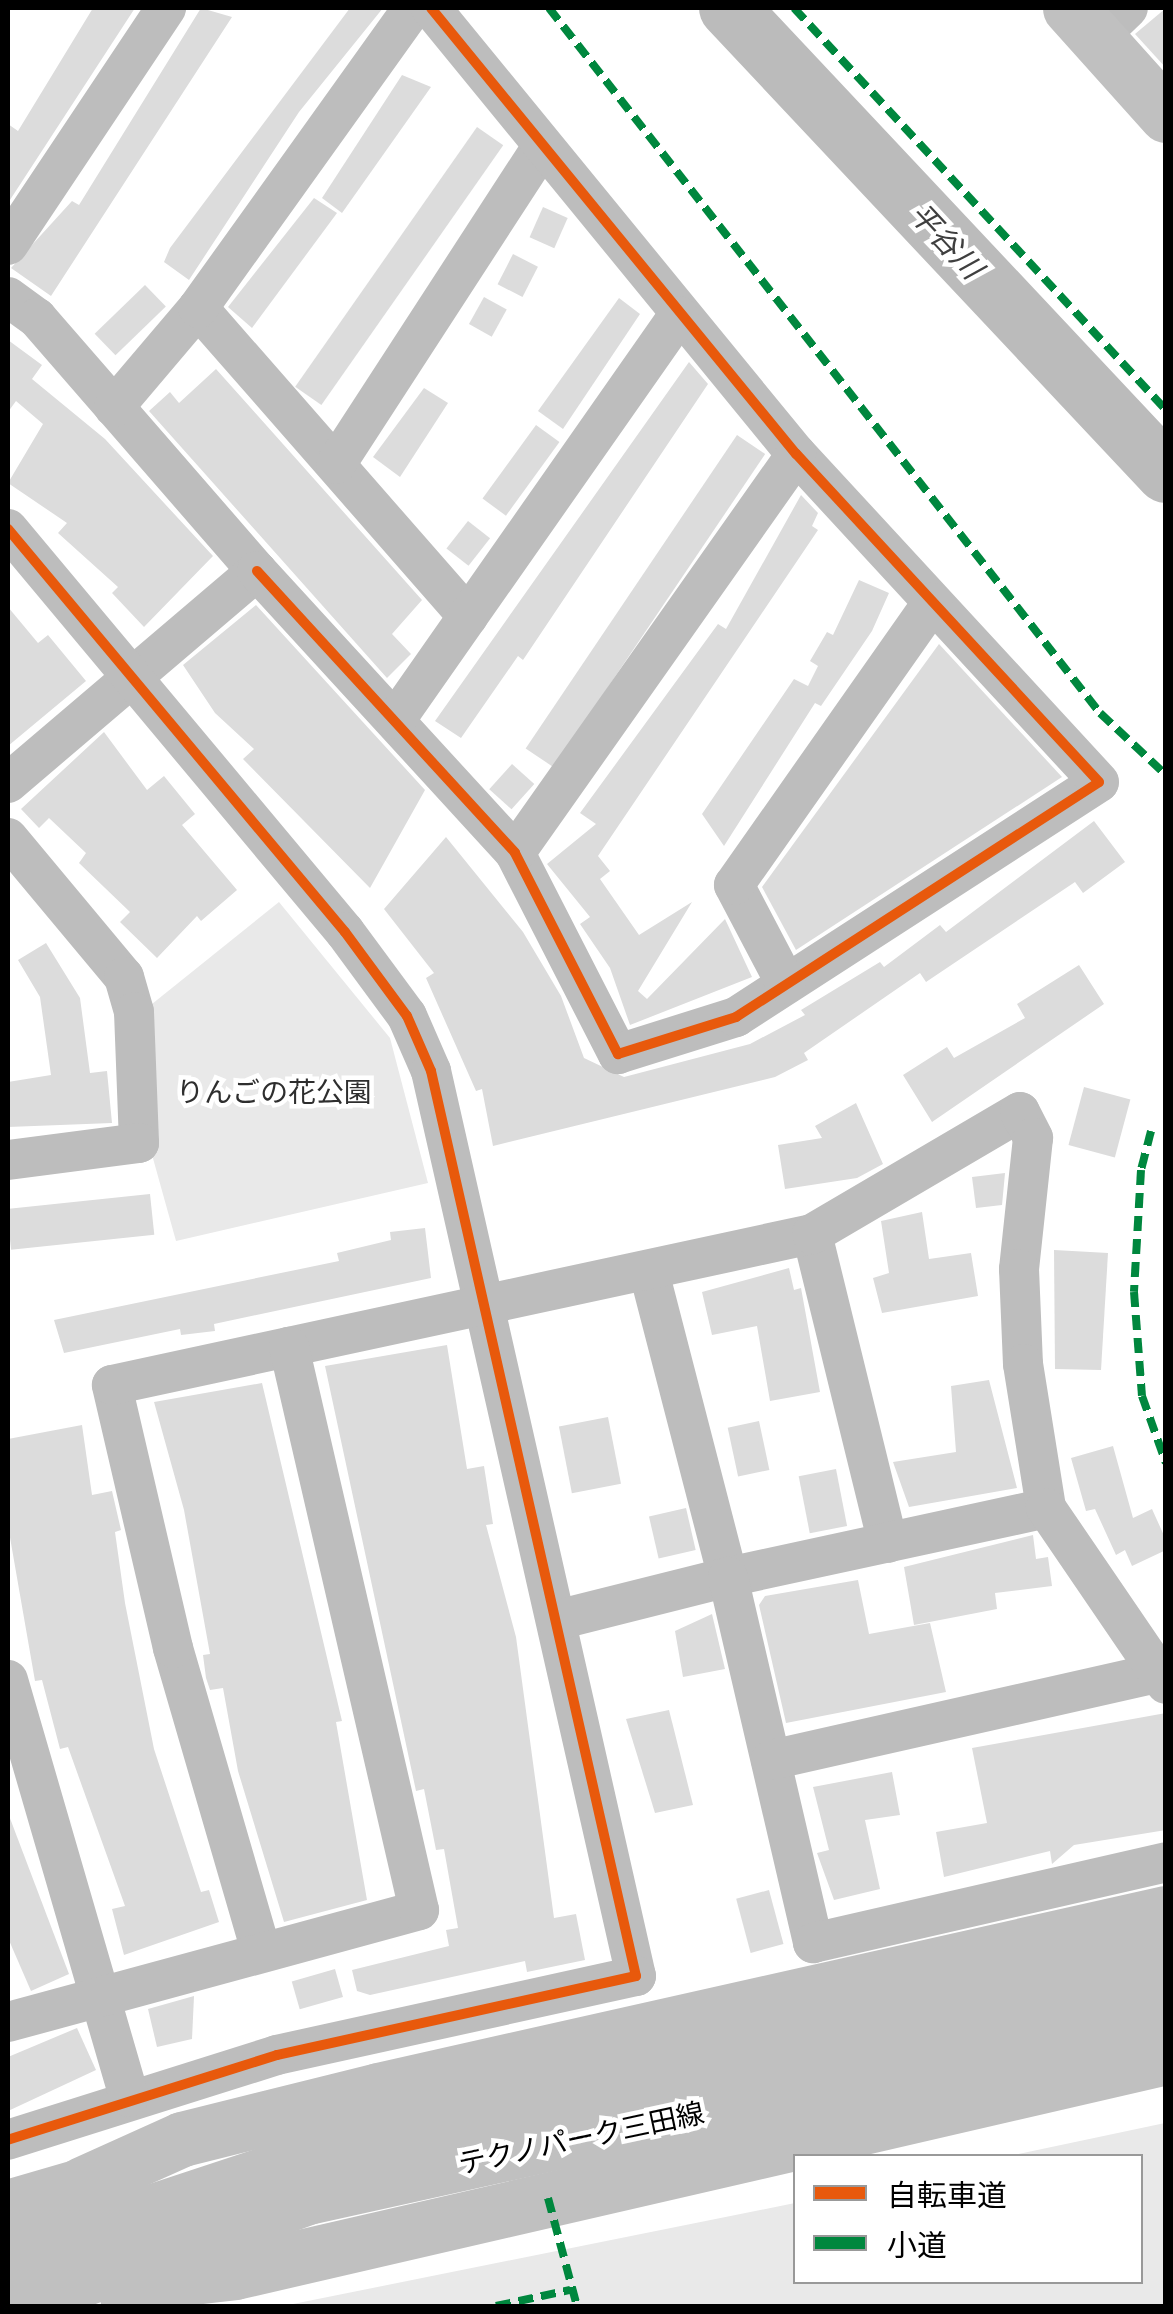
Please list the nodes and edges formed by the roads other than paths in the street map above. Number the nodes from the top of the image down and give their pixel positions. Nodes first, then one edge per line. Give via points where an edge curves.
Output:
1 (166, 8) edge
2 (413, 8) edge
3 (431, 8) edge
4 (1098, 18) edge
5 (1166, 115) edge
6 (541, 148) junction
7 (8, 244) edge
8 (8, 298) edge
9 (198, 308) junction
10 (678, 316) junction
11 (114, 407) junction
12 (796, 454) junction
13 (336, 464) junction
14 (8, 529) edge
15 (257, 572) junction
16 (932, 602) junction
17 (468, 616) junction
18 (132, 681) junction
19 (396, 719) junction
20 (8, 782) edge
21 (8, 838) edge
22 (515, 853) junction
23 (786, 984) junction
24 (8, 1160) edge
25 (812, 1234) junction
26 (649, 1272) junction
27 (488, 1308) junction
28 (290, 1347) junction
29 (1046, 1508) junction
30 (888, 1543) junction
31 (728, 1576) junction
32 (557, 1620) junction
33 (1160, 1679) edge
34 (8, 1680) edge
35 (771, 1760) junction
36 (1166, 1862) edge
37 (1166, 1914) edge
38 (1166, 1938) edge
39 (261, 1951) junction
40 (1166, 1962) edge
41 (98, 1993) junction
42 (1166, 2007) edge
43 (1060, 2010) junction
44 (1166, 2020) edge
45 (8, 2022) edge
46 (1166, 2057) edge
47 (129, 2096) junction
48 (8, 2140) edge
49 (355, 2144) junction
50 (478, 2160) junction
51 (82, 2184) junction
52 (8, 2207) edge
53 (8, 2259) edge
54 (166, 2280) junction
55 (8, 2306) edge
56 (100, 2306) edge

1 - 7 street
2 - 9 street
3 - 6 street
4 - 5 main road
6 - 10 street
6 - 13 street
8 - 11 street via 37,318
9 - 11 street
9 - 13 street
10 - 12 street
10 - 17 street
11 - 15 street
12 - 16 street
12 - 22 street
13 - 17 street
14 - 18 street
15 - 18 street
15 - 19 street
16 - 23 street via 734,886
16 - 23 street via 1099,782
17 - 19 street
18 - 20 street
18 - 27 street via 407,1016 432,1072
19 - 22 street
21 - 24 street via 124,978 134,1012 139,1143
22 - 23 street via 618,1054 736,1017
25 - 26 street
25 - 29 street via 1020,1112 1033,1138 1019,1269 1022,1364
25 - 30 street
26 - 27 street
26 - 31 street
27 - 28 street
27 - 32 street
28 - 39 street via 420,1910
28 - 39 street via 112,1385 173,1648
29 - 30 street
29 - 33 street
30 - 31 street
31 - 32 street
31 - 35 street
32 - 47 street via 636,1976 277,2055
33 - 35 street
34 - 41 street
35 - 36 street via 813,1943
37 - 51 main road via 324,2103 182,2139
38 - 43 main road via 1118,1951
39 - 41 street
40 - 43 main road, テクノパーク三田線
41 - 45 street
41 - 47 street
42 - 43 main road, テクノパーク三田線
43 - 44 main road
43 - 49 main road, テクノパーク三田線
43 - 50 main road, テクノパーク三田線
46 - 54 main road via 236,2272
47 - 48 street
49 - 51 main road via 266,2141
49 - 53 main road, テクノパーク三田線
50 - 54 main road via 412,2200
50 - 55 main road, テクノパーク三田線 via 308,2197
51 - 52 main road
54 - 56 main road

